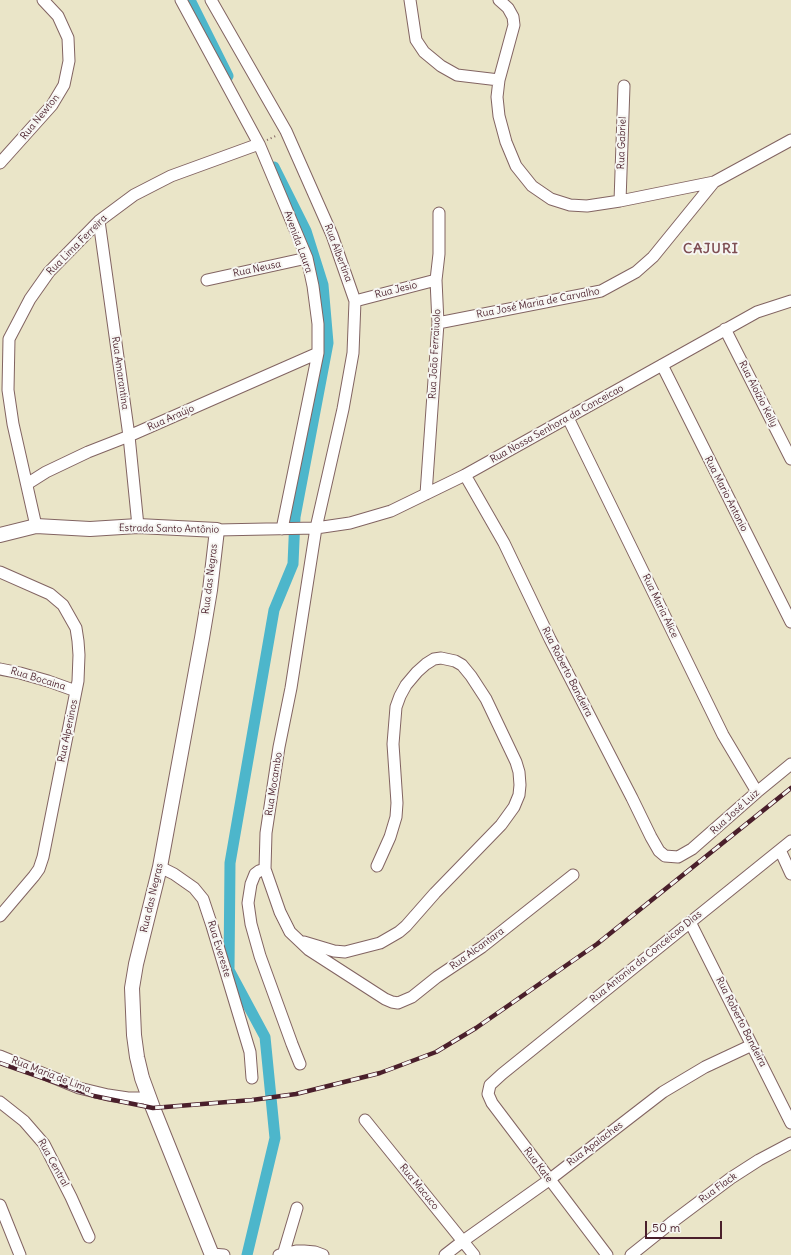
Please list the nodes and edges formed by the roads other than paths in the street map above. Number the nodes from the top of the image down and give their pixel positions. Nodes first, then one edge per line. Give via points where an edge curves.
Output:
1 (43, 0) edge
2 (181, 0) edge
3 (211, 0) edge
4 (410, 0) edge
5 (499, 0) edge
6 (499, 80) junction
7 (624, 86) dead end
8 (791, 140) edge
9 (259, 144) junction
10 (0, 163) edge
11 (714, 182) junction
12 (620, 201) junction
13 (439, 213) dead end
14 (99, 221) junction
15 (307, 258) junction
16 (206, 280) dead end
17 (436, 280) junction
18 (355, 301) junction
19 (791, 301) edge
20 (438, 323) junction
21 (725, 329) junction
22 (318, 353) junction
23 (662, 366) junction
24 (568, 418) junction
25 (129, 436) junction
26 (791, 459) edge
27 (465, 475) junction
28 (27, 484) junction
29 (426, 494) junction
30 (36, 526) junction
31 (138, 526) junction
32 (312, 528) junction
33 (287, 529) junction
34 (217, 530) junction
35 (0, 535) edge
36 (0, 572) edge
37 (791, 622) edge
38 (0, 669) edge
39 (76, 691) junction
40 (791, 764) edge
41 (757, 792) junction
42 (791, 841) edge
43 (780, 850) junction
44 (678, 857) joint
45 (377, 866) dead end
46 (160, 868) junction
47 (265, 869) junction
48 (791, 874) edge
49 (573, 875) dead end
50 (0, 916) edge
51 (690, 922) junction
52 (296, 939) junction
53 (376, 993) joint
54 (752, 1046) junction
55 (0, 1056) edge
56 (300, 1064) dead end
57 (502, 1074) joint
58 (252, 1078) dead end
59 (149, 1098) junction
60 (0, 1102) edge
61 (365, 1120) dead end
62 (791, 1123) edge
63 (791, 1143) edge
64 (549, 1180) junction
65 (0, 1205) edge
66 (297, 1208) dead end
67 (89, 1237) dead end
68 (463, 1241) junction
69 (20, 1255) edge
70 (216, 1255) edge
71 (282, 1255) edge
72 (323, 1255) edge
73 (445, 1255) edge
74 (474, 1255) edge
75 (607, 1255) edge
76 (631, 1255) edge

1 - 10 street, Rua Newton via 58,16 68,38 69,61 64,85 52,105
2 - 9 street, Avenida Laura
3 - 18 street, Rua Albertina via 286,131 332,235
4 - 6 street via 416,40 424,52 441,66 458,75
5 - 6 street, Rua José Maria de Carvalho via 514,17
6 - 12 street, Rua José Maria de Carvalho via 499,116 506,142 516,166 532,186 551,199 570,205 587,206
7 - 12 street, Rua Gabriel
8 - 11 street, Rua José Maria de Carvalho
9 - 14 street, Rua Lima Ferreira via 171,176 134,195
9 - 15 street, Avenida Laura
11 - 12 street, Rua José Maria de Carvalho
11 - 20 street, Rua José Maria de Carvalho via 653,257 636,272 601,291
13 - 17 street, Rua João Ferraiuolo
14 - 25 street, Rua Amarantina
14 - 28 street, Rua Lima Ferreira via 49,272 30,299 9,339 8,390
15 - 16 street, Rua Neusa
15 - 22 street, Avenida Laura via 314,286
17 - 18 street, Rua Jesio
17 - 20 street, Rua João Ferraiuolo
18 - 32 street, Rua Albertina via 352,360 343,409
19 - 21 street, Rua Nossa Senhora da Conceicao via 757,312
20 - 29 street, Rua João Ferraiuolo
21 - 23 street, Rua Nossa Senhora da Conceicao
21 - 26 street, Rua Aloizio Kelly
22 - 25 street, Rua Araújo
22 - 33 street, Avenida Laura
23 - 24 street, Rua Nossa Senhora da Conceicao
23 - 37 street, Rua Mario Antonio
24 - 27 street, Rua Nossa Senhora da Conceicao
24 - 41 street, Rua Maria Alice via 723,735
25 - 28 street, Rua Araújo via 88,452
25 - 31 street, Rua Amarantina
27 - 29 street, Rua Nossa Senhora da Conceicao
27 - 44 street, Rua Roberto Bandeira via 504,543 651,837 665,856
28 - 30 street, Rua Lima Ferreira
29 - 32 street, Rua Nossa Senhora da Conceicao via 391,511 350,523
30 - 31 main road, Estrada Santo Antônio via 90,529
30 - 35 main road, Estrada Santo Antônio
31 - 34 main road, Estrada Santo Antônio
32 - 33 street, Estrada Santo Antônio
32 - 47 street, Rua Mocambo via 291,688 266,834
33 - 34 street, Estrada Santo Antônio
34 - 46 main road, Rua das Negras via 210,590
36 - 39 street, Rua Alpeninos via 50,594 63,605 76,628 78,640 79,667
38 - 39 street, Rua Bocaina
39 - 50 street, Rua Alpeninos via 39,869
40 - 41 street, Rua José Luiz
41 - 44 street, Rua José Luiz via 692,849
42 - 43 street, Rua Antonia da Conceicao Dias
43 - 48 street
43 - 51 street, Rua Antonia da Conceicao Dias
45 - 52 street via 396,817 393,744 396,707 400,696 406,684 426,664 441,658 455,661 462,665 486,699 516,762 520,785 514,807 501,825 406,926 391,937 380,943 345,952
46 - 58 street, Rua Evereste via 194,888 203,899 250,1052
46 - 59 main road, Rua das Negras via 132,988 136,1057
47 - 52 street, Rua Mocambo via 285,924
47 - 56 street via 255,874 251,884 248,903 251,924 260,956
49 - 53 street, Rua Alcantara via 482,947 412,997 402,1002 392,1002
51 - 54 street, Rua Roberto Bandeira
51 - 57 street, Rua Antonia da Conceicao Dias
52 - 53 street, Rua Mocambo via 319,957
54 - 62 street, Rua Roberto Bandeira
54 - 64 street, Rua Apalaches via 705,1067 663,1092
55 - 59 street, Rua Maria de Lima via 79,1088 128,1098
57 - 64 street, Rua Kate via 490,1085 488,1094
59 - 70 main road, Rua das Negras
60 - 67 street, Rua Central via 24,1121 44,1144
61 - 68 street, Rua Macuco
63 - 76 street, Rua Flack via 731,1178
64 - 68 street, Rua Apalaches
64 - 75 street, Rua Kate
65 - 69 street
66 - 71 street
68 - 73 street, Rua Apalaches
68 - 74 street, Rua Macuco
71 - 72 street via 304,1251

